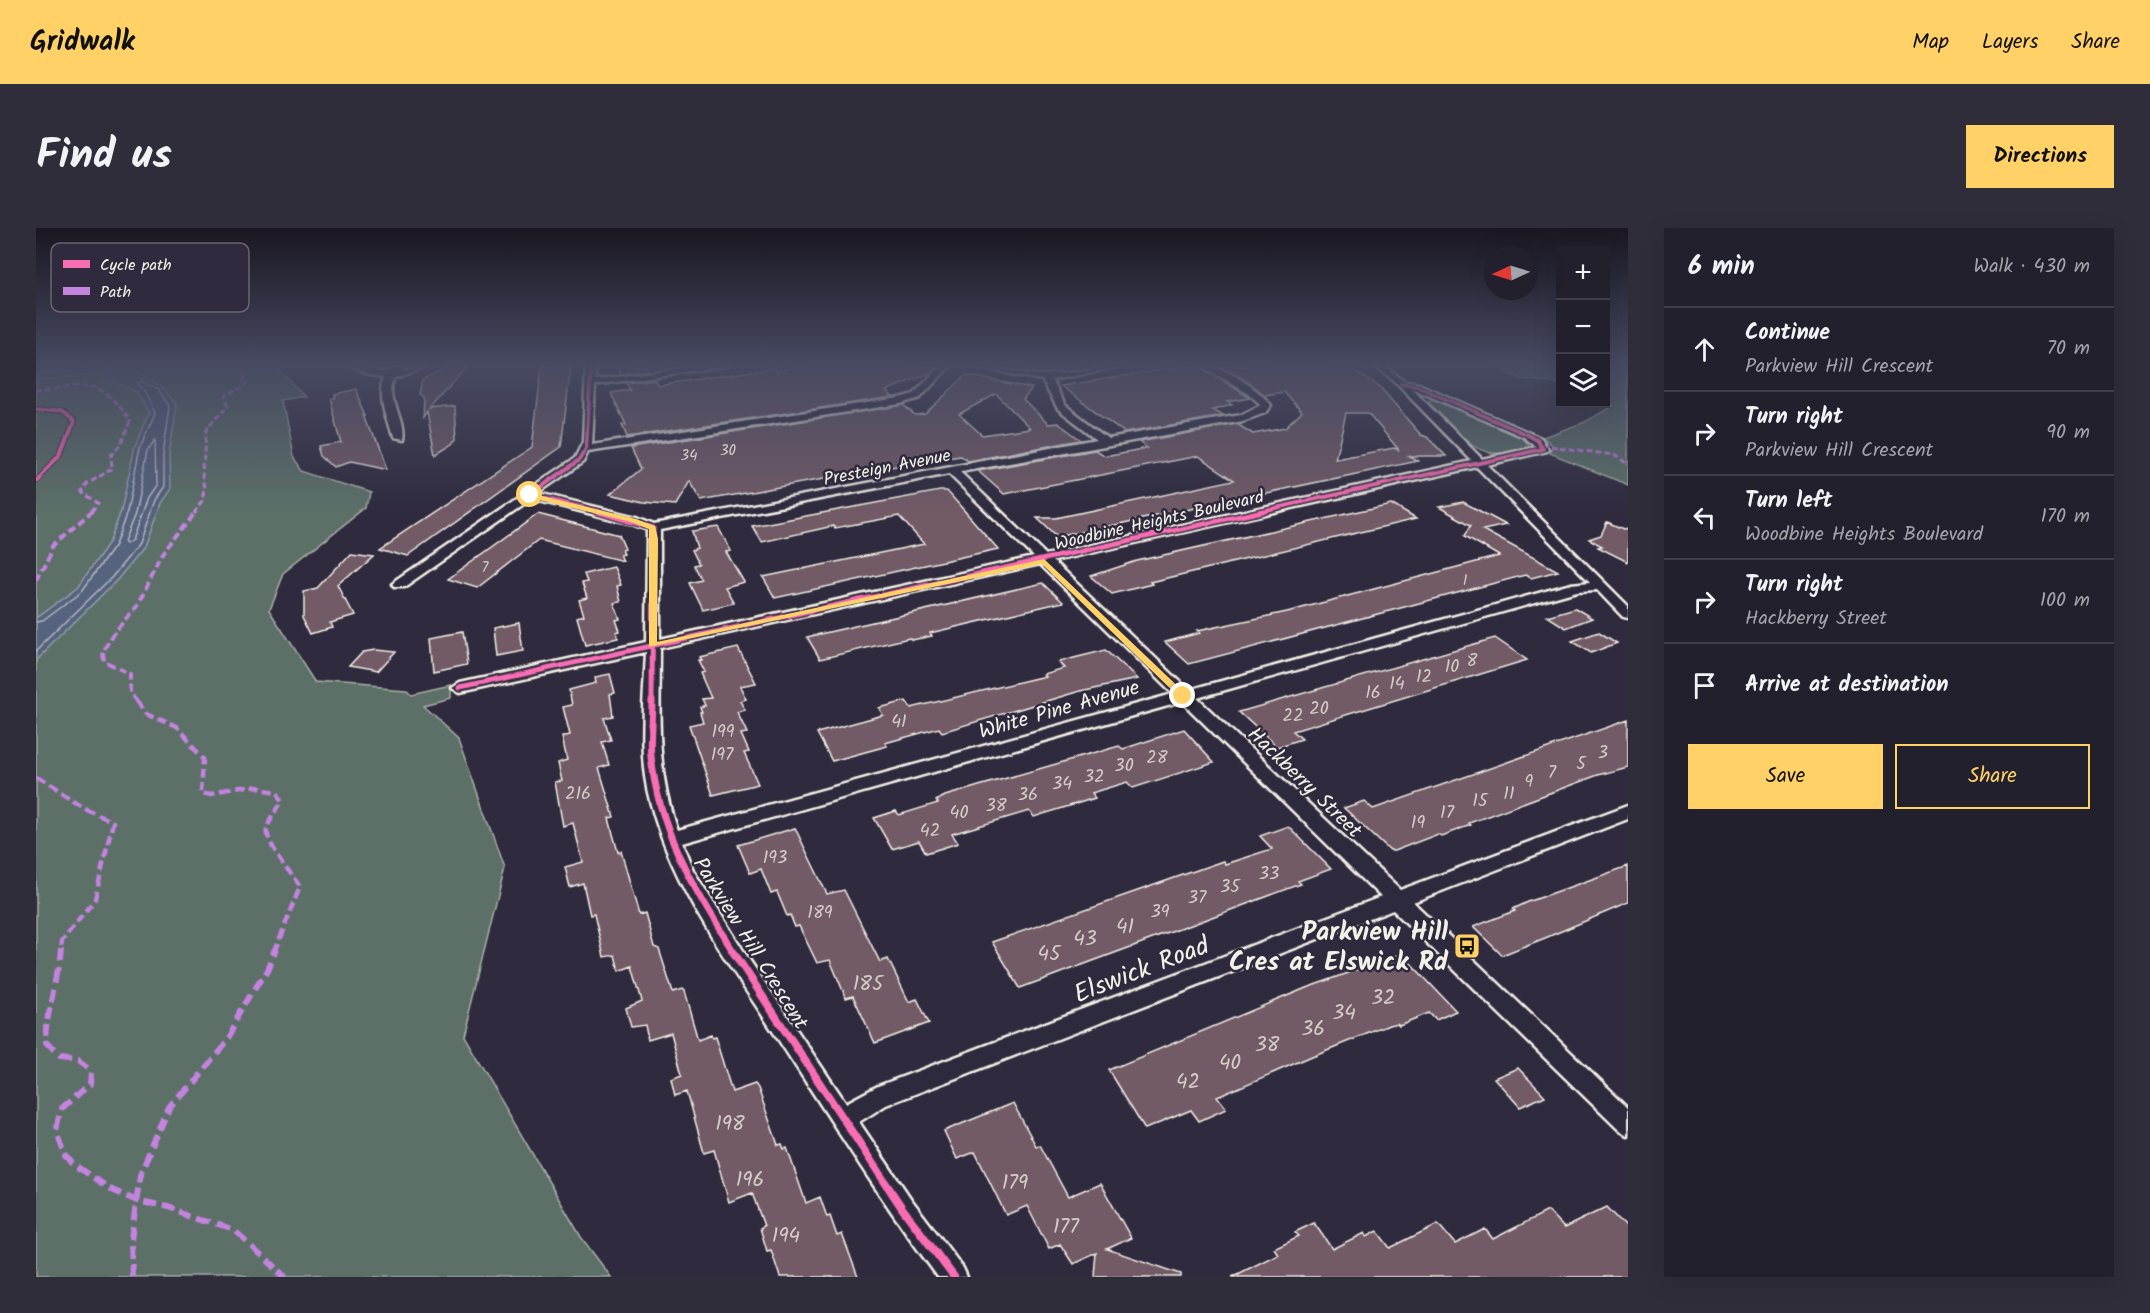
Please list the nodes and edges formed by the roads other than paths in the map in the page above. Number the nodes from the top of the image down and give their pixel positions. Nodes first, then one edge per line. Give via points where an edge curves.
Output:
1 (393, 415) edge
2 (589, 415) edge
3 (809, 415) edge
4 (1072, 415) edge
5 (1251, 415) edge
6 (1431, 415) edge
7 (1482, 415) edge
8 (398, 438) dead end
9 (1106, 441) junction
10 (586, 449) junction
11 (1479, 464) junction
12 (952, 471) junction
13 (530, 495) junction
14 (652, 528) junction
15 (1044, 561) junction
16 (399, 584) dead end
17 (1599, 586) junction
18 (1628, 614) edge
19 (652, 645) junction
20 (460, 688) dead end
21 (1183, 696) junction
22 (1628, 812) edge
23 (671, 839) junction
24 (1397, 901) junction
25 (843, 1118) junction
26 (1628, 1123) edge
27 (954, 1277) edge

1 - 8 street
2 - 10 street
3 - 10 street
4 - 9 street
5 - 9 street, Presteign Avenue
6 - 11 street
7 - 11 street, Woodbine Heights Boulevard via 1528,435 1543,449
9 - 12 street, Presteign Avenue
10 - 13 street via 579,460
11 - 15 street, Woodbine Heights Boulevard
11 - 17 street
12 - 14 street, Presteign Avenue
12 - 15 street, Hackberry Street
13 - 14 street
13 - 16 street
14 - 19 street, Parkview Hill Crescent
15 - 19 street, Woodbine Heights Boulevard
15 - 21 street, Hackberry Street
17 - 18 street
17 - 21 street, White Pine Avenue via 1576,587
19 - 20 street, Woodbine Heights Boulevard
19 - 23 street, Parkview Hill Crescent via 653,776
21 - 23 street, White Pine Avenue
21 - 24 street, Hackberry Street
22 - 24 street, Elswick Road
23 - 25 street, Parkview Hill Crescent via 685,873 733,951
24 - 25 street, Elswick Road via 879,1097
24 - 26 street, Hackberry Street
25 - 27 street, Parkview Hill Crescent via 902,1208

